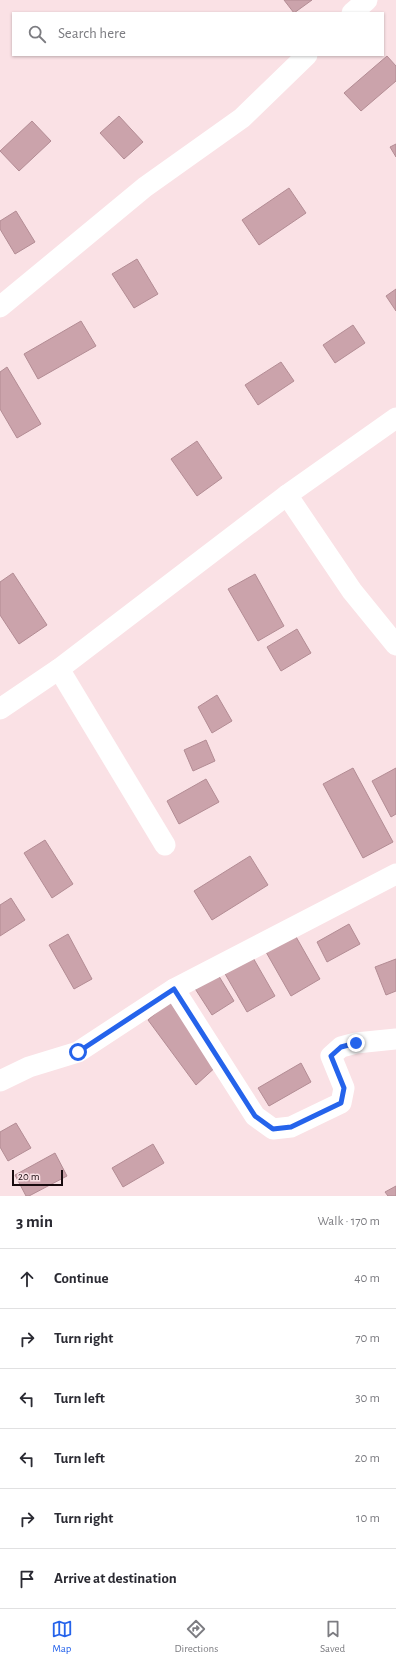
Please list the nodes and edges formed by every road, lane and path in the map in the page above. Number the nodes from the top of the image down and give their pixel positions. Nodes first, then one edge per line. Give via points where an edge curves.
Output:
1 (367, 0) edge
2 (353, 12) edge
3 (306, 56) edge
4 (0, 307) edge
5 (396, 418) edge
6 (287, 495) junction
7 (396, 646) edge
8 (59, 669) junction
9 (0, 709) edge
10 (165, 845) dead end
11 (396, 874) edge
12 (174, 989) junction
13 (396, 1039) edge
14 (0, 1081) edge

1 - 2 street
3 - 4 street via 242,118 145,187
5 - 6 street
6 - 7 street via 352,591
6 - 8 street
8 - 9 street
8 - 10 street
11 - 12 street
12 - 13 street via 255,1116 273,1129 291,1127 341,1103 344,1088 331,1056 341,1047
12 - 14 street via 78,1052 28,1067

